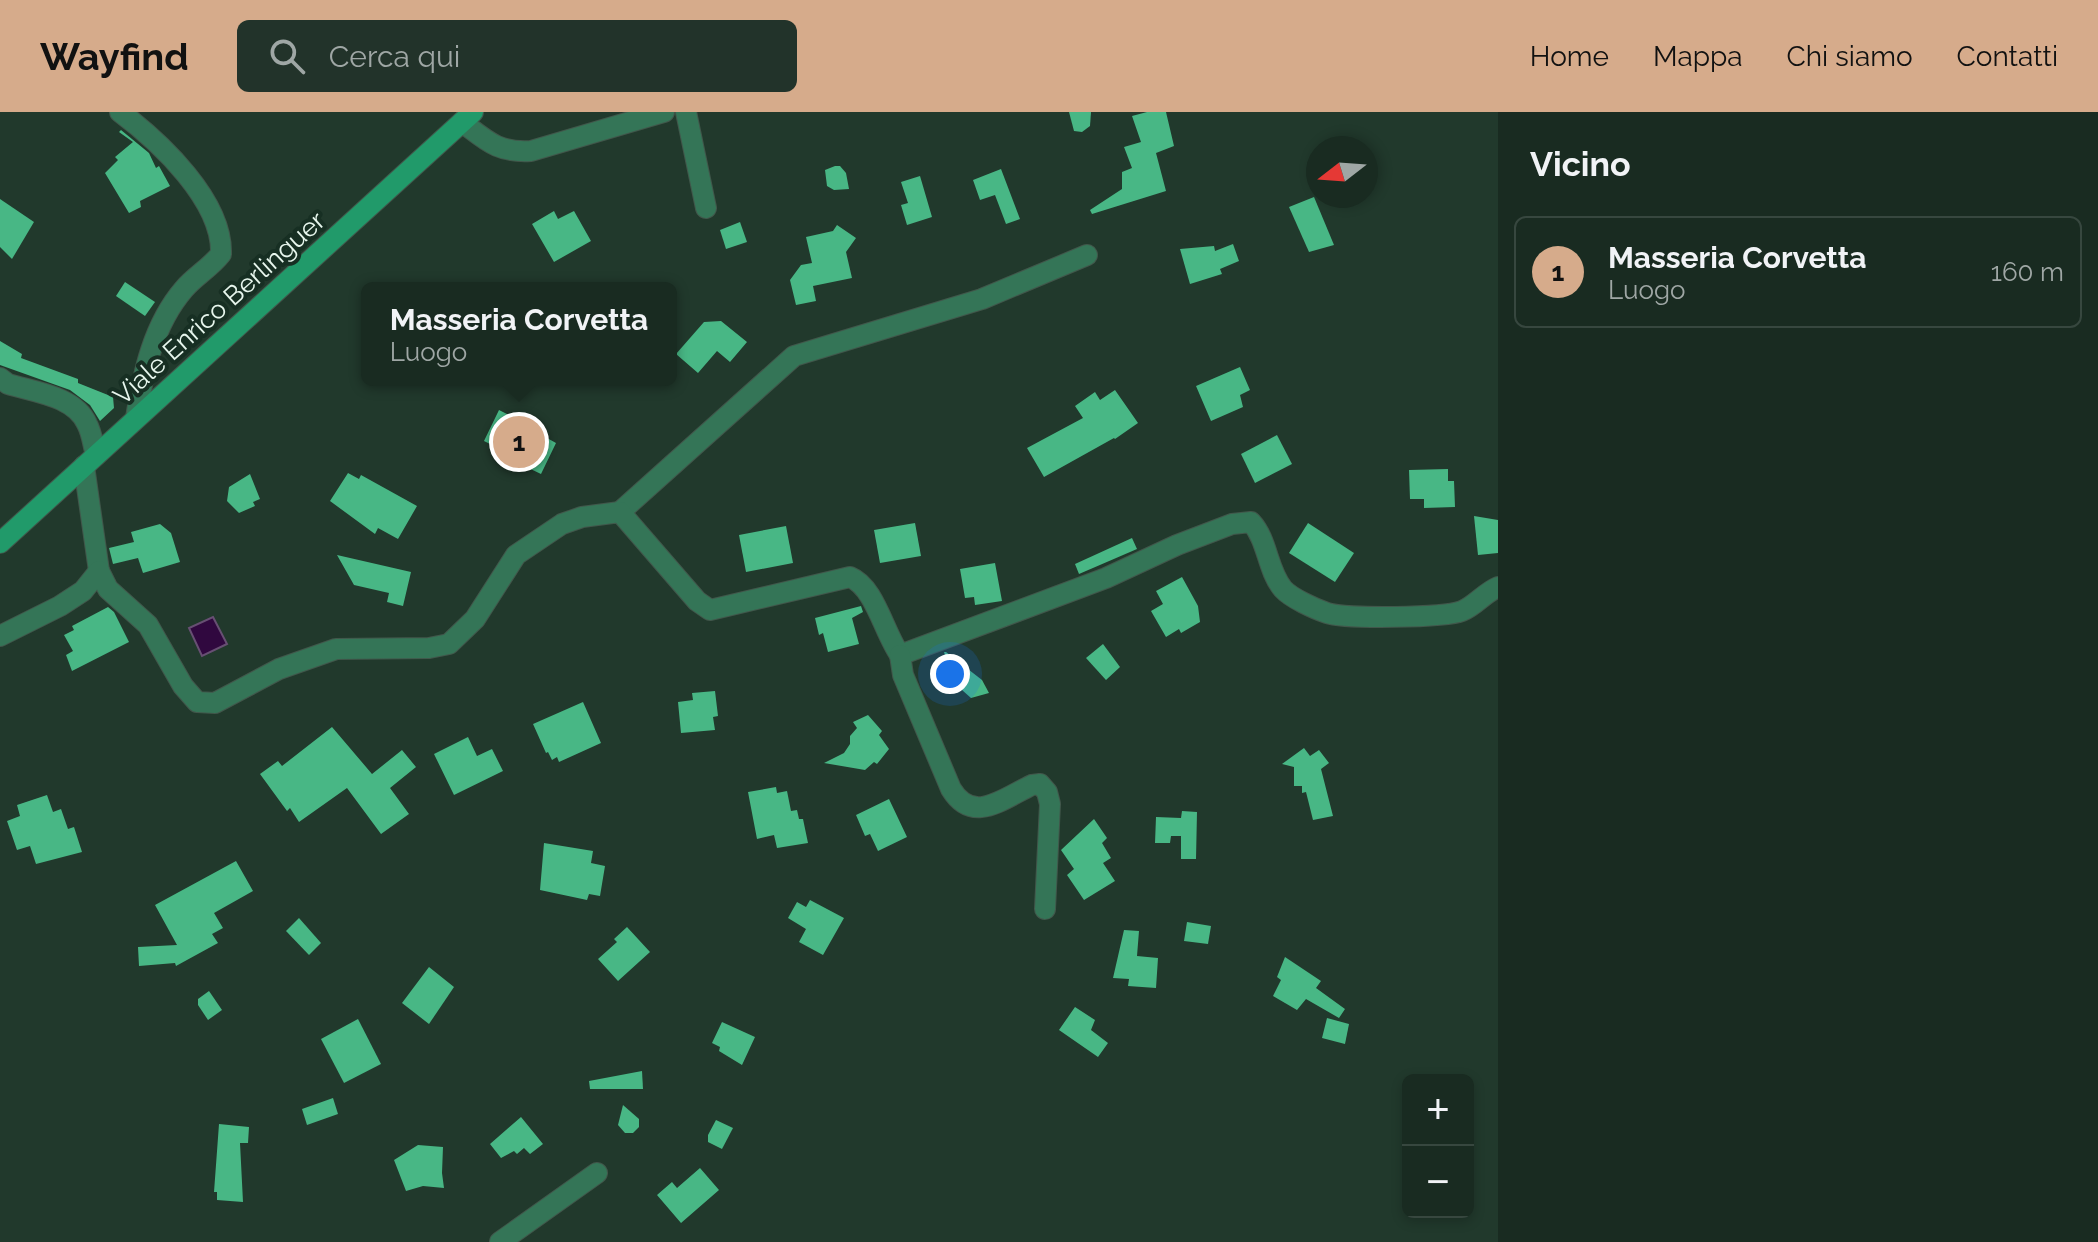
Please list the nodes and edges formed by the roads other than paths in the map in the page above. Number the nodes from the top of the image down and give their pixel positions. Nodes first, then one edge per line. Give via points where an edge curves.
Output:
1 (120, 112) edge
2 (664, 112) edge
3 (686, 112) edge
4 (467, 117) edge
5 (706, 208) dead end
6 (1087, 255) dead end
7 (0, 378) edge
8 (136, 418) junction
9 (90, 461) junction
10 (620, 512) junction
11 (0, 543) edge
12 (99, 571) junction
13 (1498, 587) edge
14 (0, 636) edge
15 (900, 655) junction
16 (1045, 909) dead end
17 (597, 1173) dead end
18 (500, 1242) edge

1 - 8 street via 190,180 222,238 221,254 168,310 146,364
2 - 4 street via 521,152 496,147
3 - 5 street
4 - 8 main road, Viale Enrico Berlinguer
6 - 10 street via 982,299 794,356
7 - 9 street via 78,410 87,422
8 - 9 main road, Viale Enrico Berlinguer
9 - 11 main road, Viale Enrico Berlinguer
9 - 12 street
10 - 12 street via 562,524 516,555 475,619 449,644 336,649 279,669 215,703 197,702 148,625 108,589
10 - 15 street via 710,610 850,577 860,581
12 - 14 street via 83,591
13 - 15 street via 1464,611 1427,617 1328,614 1284,590 1251,522 1232,524
15 - 16 street via 903,675 959,802 982,808 1040,784 1047,792
17 - 18 street

